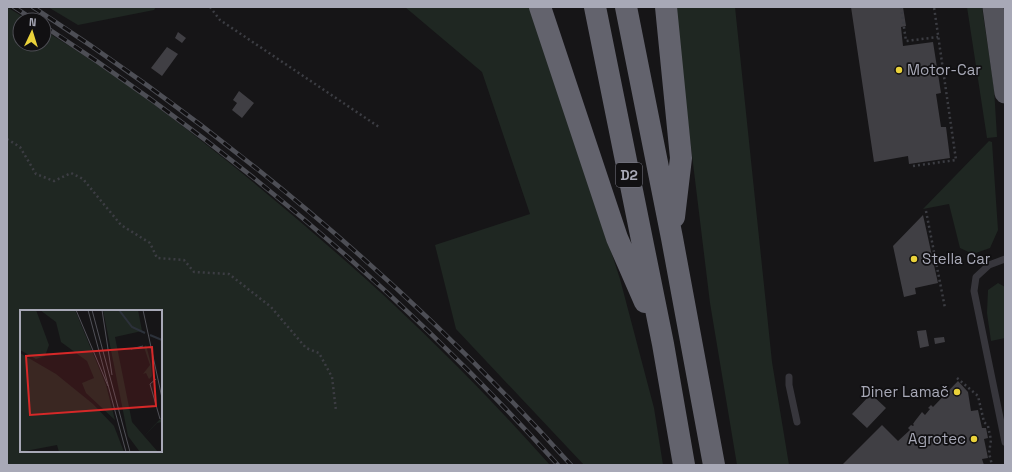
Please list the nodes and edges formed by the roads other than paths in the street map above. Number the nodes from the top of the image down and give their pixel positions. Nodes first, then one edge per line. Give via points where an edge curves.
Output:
1 (540, 7) edge
2 (595, 7) edge
3 (626, 7) edge
4 (666, 7) edge
5 (993, 7) edge
6 (1005, 93) edge
7 (672, 238) junction
8 (1005, 259) edge
9 (663, 344) junction
10 (789, 377) dead end
11 (798, 422) dead end
12 (1005, 442) edge
13 (684, 465) edge
14 (714, 465) edge

1 - 9 highway via 617,238
2 - 9 highway, D2
3 - 7 highway, D2
4 - 7 highway via 681,158
5 - 6 main road
7 - 14 highway, D2
8 - 12 lane via 989,265 976,277 974,291
9 - 13 highway, D2
10 - 11 lane

